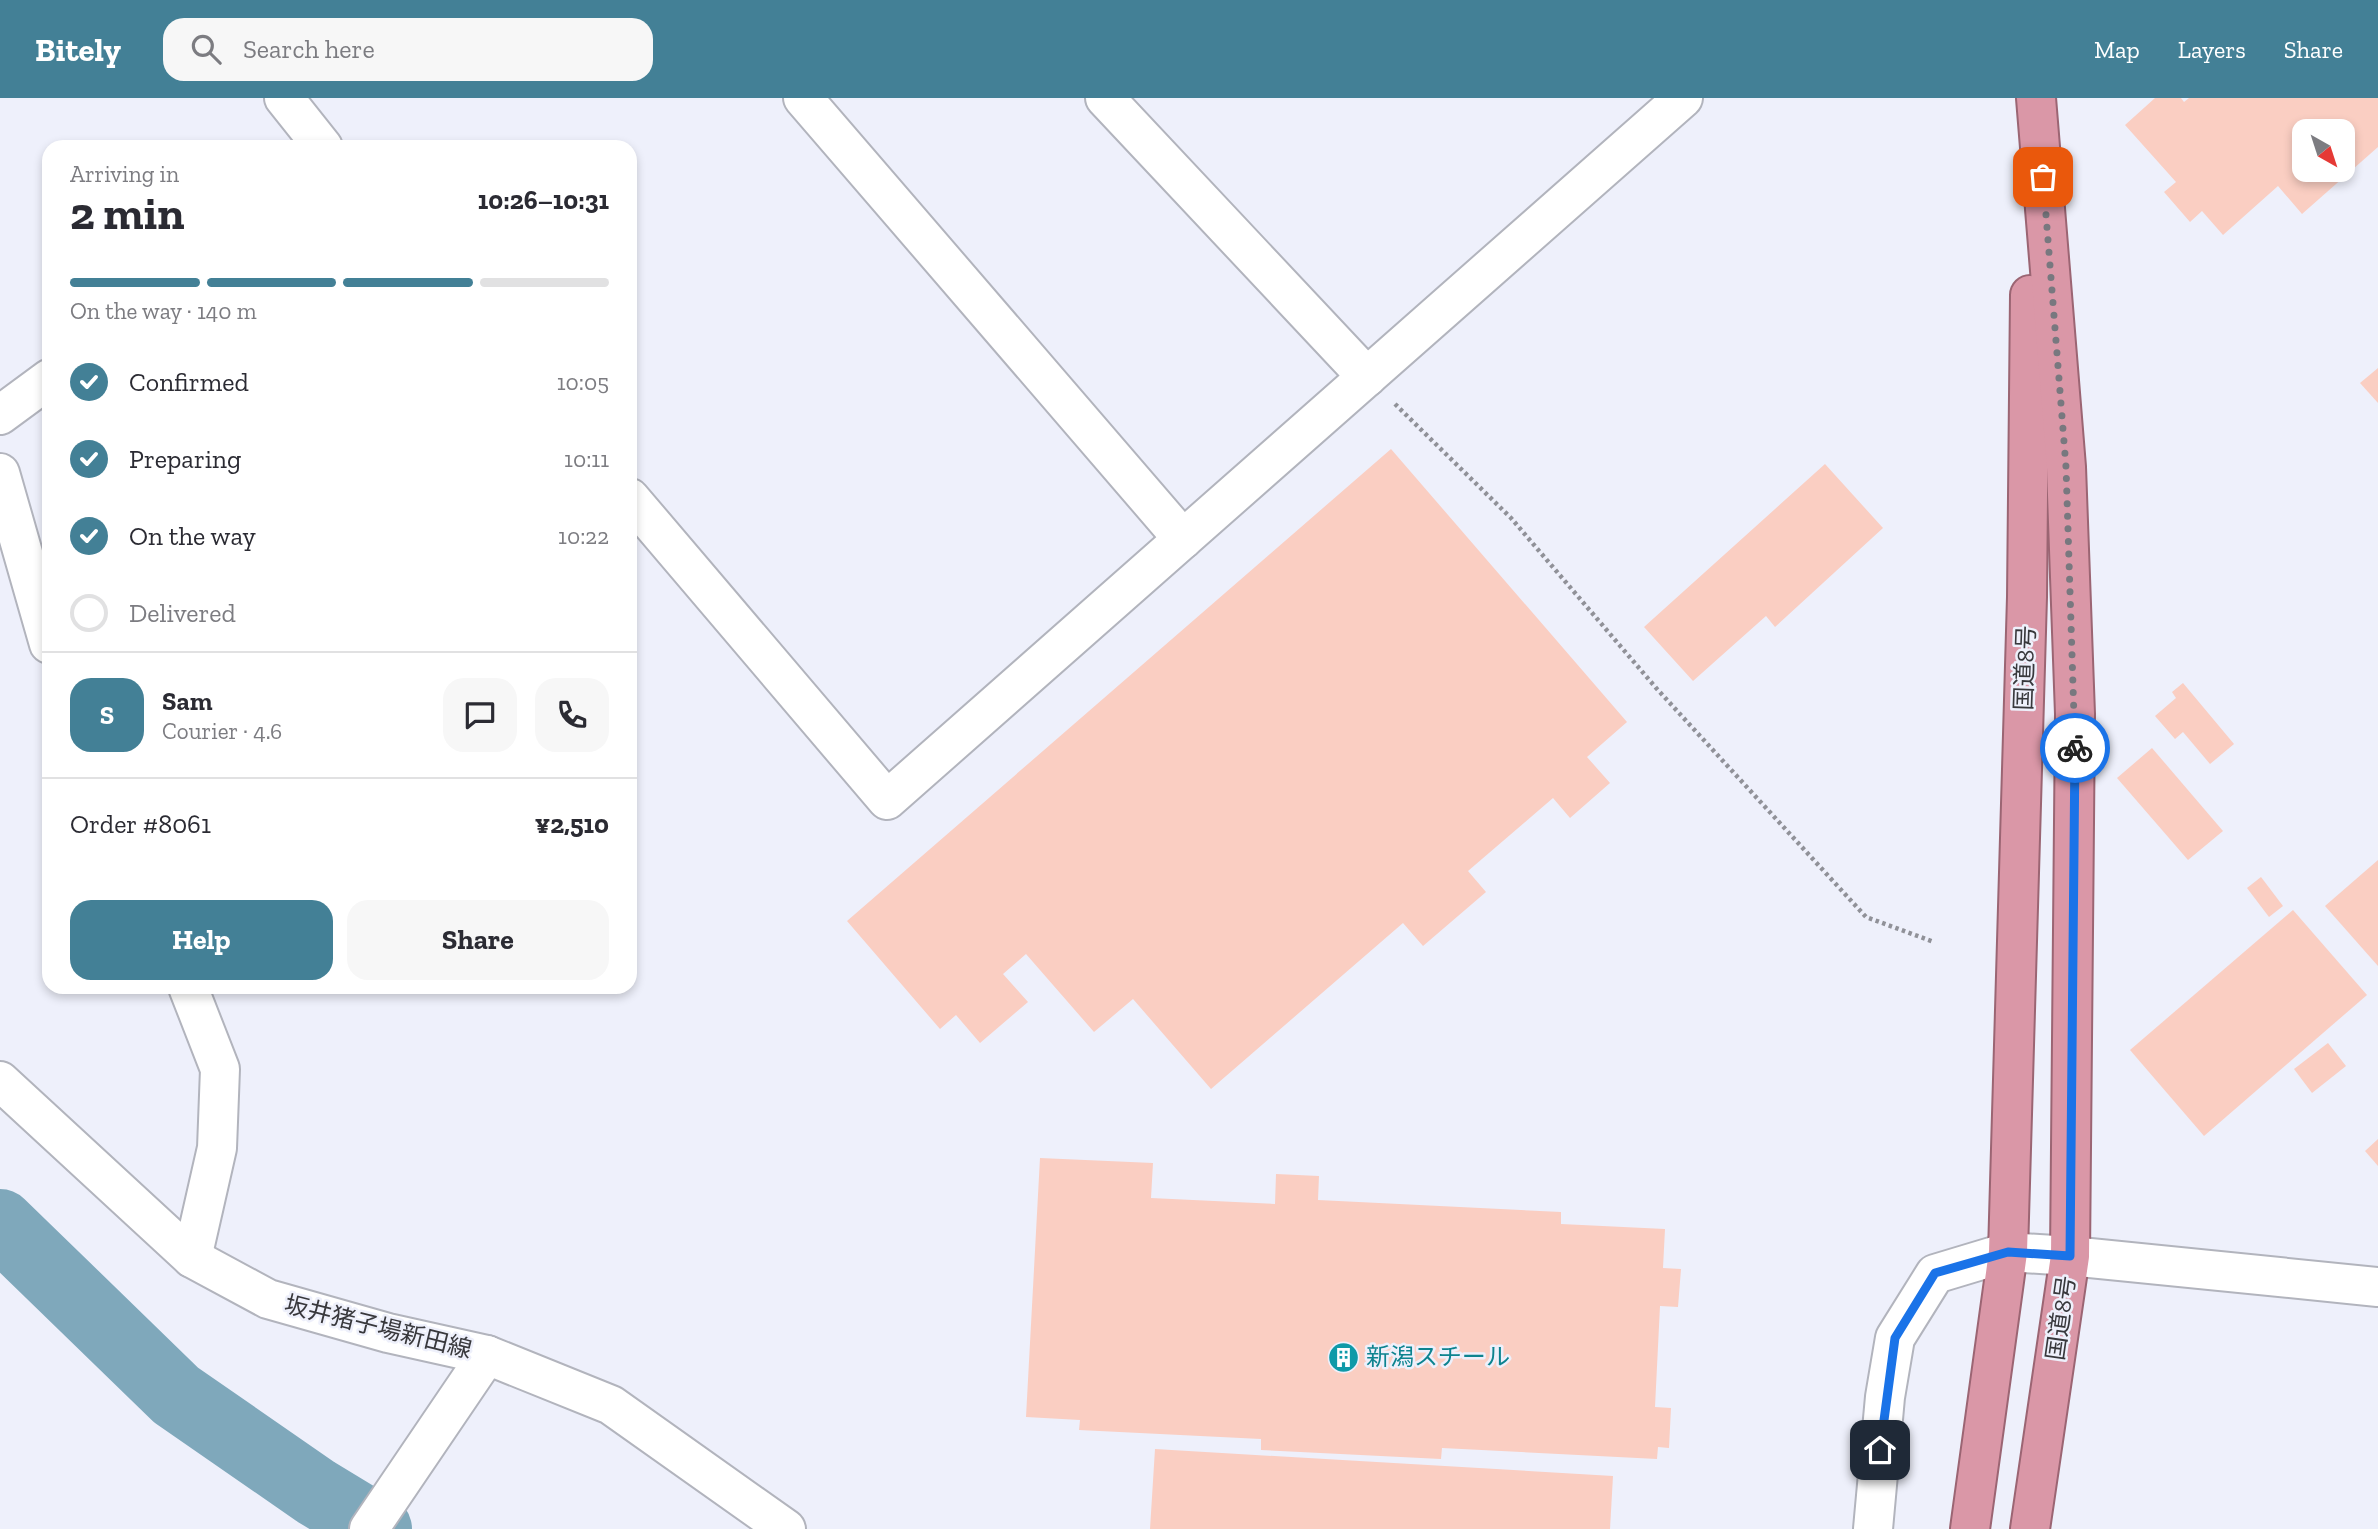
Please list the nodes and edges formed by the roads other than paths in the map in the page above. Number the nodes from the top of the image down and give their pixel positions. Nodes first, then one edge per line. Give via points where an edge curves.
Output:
1 (284, 98) edge
2 (803, 98) edge
3 (1105, 98) edge
4 (1683, 98) edge
5 (2034, 98) edge
6 (317, 140) edge
7 (1367, 377) junction
8 (42, 384) edge
9 (0, 415) edge
10 (0, 473) edge
11 (637, 506) edge
12 (1183, 539) junction
13 (42, 620) edge
14 (191, 994) edge
15 (0, 1082) edge
16 (2008, 1252) junction
17 (2070, 1256) junction
18 (192, 1258) junction
19 (2378, 1287) edge
20 (487, 1355) junction
21 (369, 1529) edge
22 (786, 1529) edge
23 (1873, 1529) edge
24 (1970, 1529) edge
25 (2031, 1529) edge

1 - 6 street
2 - 12 street
3 - 7 street
4 - 7 street
5 - 16 highway, 国道8号 via 2027,597
5 - 17 highway, 国道8号 via 2066,467 2075,714
7 - 12 street
8 - 9 street
10 - 13 street
11 - 12 street via 887,800
14 - 18 street via 220,1069 217,1148
15 - 18 street, 坂井猪子場新田線
16 - 17 street
16 - 23 street via 1935,1273 1895,1338
16 - 24 highway, 国道8号
17 - 19 street
17 - 25 highway, 国道8号
18 - 20 street, 坂井猪子場新田線 via 268,1299
20 - 21 street
20 - 22 street, 坂井猪子場新田線 via 611,1405

